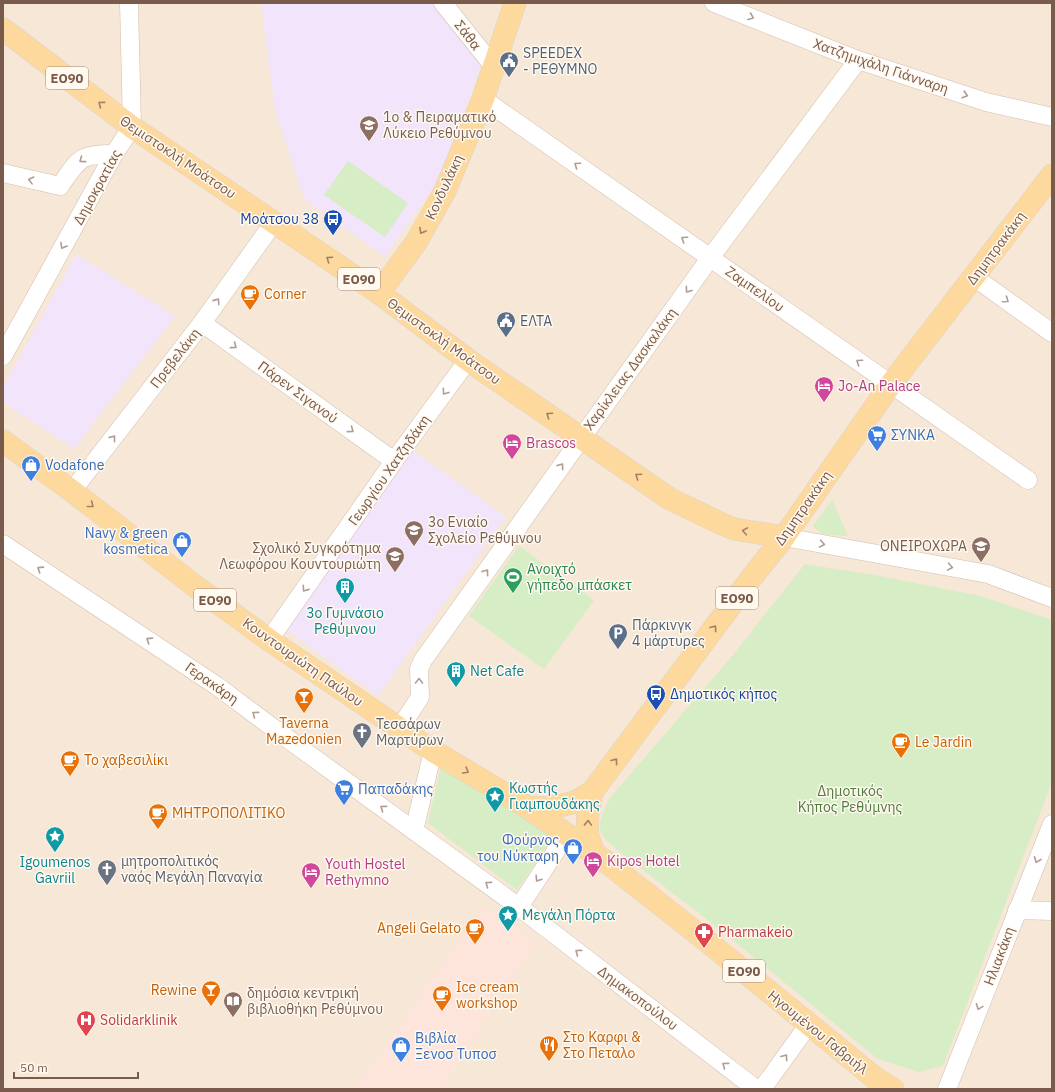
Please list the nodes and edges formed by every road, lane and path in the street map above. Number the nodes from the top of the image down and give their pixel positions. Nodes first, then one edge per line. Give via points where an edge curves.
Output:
1 (129, 3) edge
2 (443, 3) edge
3 (515, 3) edge
4 (714, 3) edge
5 (3, 29) edge
6 (858, 60) junction
7 (494, 67) junction
8 (482, 99) junction
9 (1052, 117) edge
10 (132, 127) junction
11 (114, 154) junction
12 (3, 173) edge
13 (1052, 175) edge
14 (274, 222) junction
15 (710, 258) junction
16 (974, 277) junction
17 (379, 293) junction
18 (202, 323) junction
19 (1052, 333) edge
20 (3, 356) edge
21 (468, 360) junction
22 (891, 384) junction
23 (581, 437) junction
24 (3, 441) edge
25 (394, 461) junction
26 (1028, 480) dead end
27 (72, 491) junction
28 (784, 537) junction
29 (3, 544) edge
30 (1052, 598) edge
31 (269, 640) junction
32 (400, 728) junction
33 (432, 751) junction
34 (592, 792) junction
35 (527, 807) junction
36 (1052, 824) edge
37 (414, 831) junction
38 (567, 834) junction
39 (594, 853) junction
40 (519, 907) junction
41 (1017, 910) junction
42 (1052, 911) edge
43 (809, 1024) junction
44 (756, 1089) edge
45 (762, 1089) edge
46 (894, 1089) edge
47 (947, 1089) edge

1 - 10 street
2 - 7 street, Σάθα
3 - 7 main road, Κονδυλάκη
4 -> 6 street, Χατζημιχάλη Γιάνναρη
10 -> 5 main road, Θεμιστοκλή Μοάτσου / ΕΟ90
6 -> 9 street, Χατζημιχάλη Γιάνναρη via 986,102
6 - 15 street, Χαρίκλειας Δασκαλάκη
7 - 8 main road, Κονδυλάκη
15 -> 8 street, Ζαμπελίου
8 -> 17 main road, Κονδυλάκη via 445,191 417,241
10 - 11 street, Δημοκρατίας
10 - 14 main road, Θεμιστοκλή Μοάτσου / ΕΟ90
11 -> 12 street via 84,157 60,186
11 -> 20 street, Δημοκρατίας
13 - 16 main road, Δημητρακάκη
17 -> 14 main road, Θεμιστοκλή Μοάτσου / ΕΟ90
18 -> 14 street, Πρεβελάκη
22 -> 15 street, Ζαμπελίου
15 -> 23 street, Χαρίκλειας Δασκαλάκη
16 -> 19 street
16 - 22 main road, Δημητρακάκη
17 - 21 main road, Θεμιστοκλή Μοάτσου / ΕΟ90
18 -> 25 street, Πάρεν Σιγανού
27 -> 18 street, Πρεβελάκη
23 -> 21 main road, Θεμιστοκλή Μοάτσου / ΕΟ90
21 -> 25 street, Γεωργίου Χατζηδάκη
22 - 26 street, Ζαμπελίου
22 - 28 main road, Δημητρακάκη
28 -> 23 main road, Θεμιστοκλή Μοάτσου / ΕΟ90 via 734,529 670,499
32 -> 23 street, Χαρίκλειας Δασκαλάκη via 420,697 419,669 423,660
24 - 27 main road, Κουντουριώτη Παύλου / ΕΟ90
25 -> 31 street, Γεωργίου Χατζηδάκη
27 -> 31 main road, Κουντουριώτη Παύλου / ΕΟ90
28 -> 30 street via 988,574
34 -> 28 main road, Δημητρακάκη / ΕΟ90
37 -> 29 street, Γερακάρη via 217,686
31 - 32 main road, Κουντουριώτη Παύλου / ΕΟ90
32 - 33 main road, Κουντουριώτη Παύλου / ΕΟ90
33 -> 35 main road, ΕΟ90
33 - 37 street
34 - 35 main road, ΕΟ90 via 575,802 551,808
39 -> 34 main road, Δημητρακάκη / ΕΟ90 via 587,834
35 - 38 main road, ΕΟ90
36 -> 41 street, Ηλιακάκη
40 -> 37 street
38 - 39 main road, ΕΟ90
38 -> 40 street
39 - 43 main road, Ηγουμένου Γαβριήλ / ΕΟ90
44 -> 40 street, Δημακοπούλου
41 - 42 street
41 -> 47 street, Ηλιακάκη
45 -> 43 street
43 - 46 main road, Ηγουμένου Γαβριήλ / ΕΟ90 via 875,1078

